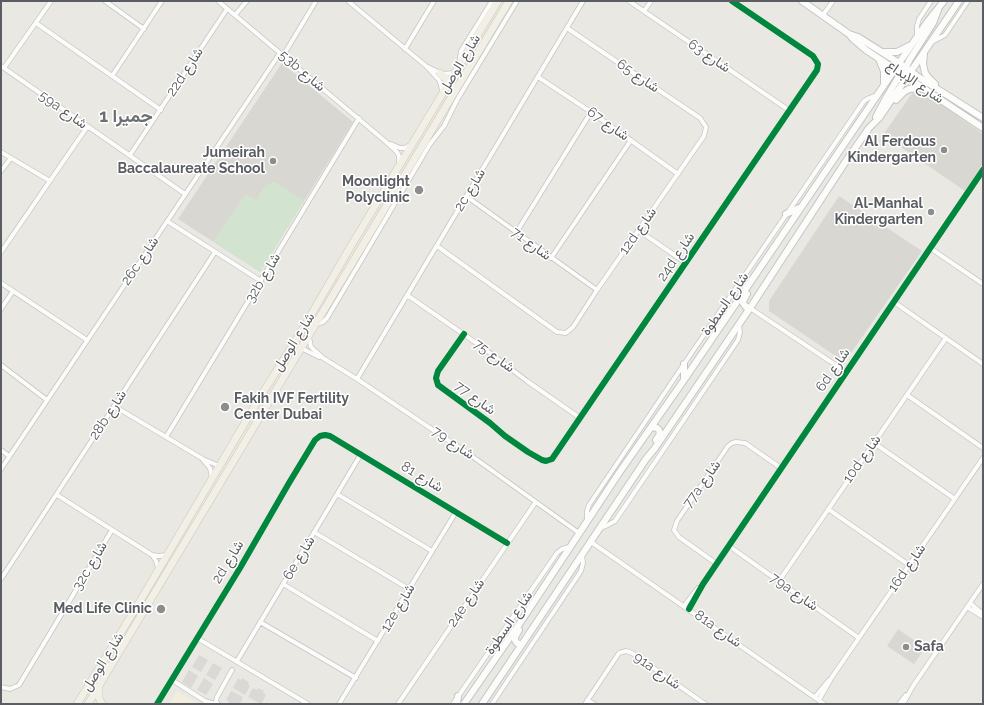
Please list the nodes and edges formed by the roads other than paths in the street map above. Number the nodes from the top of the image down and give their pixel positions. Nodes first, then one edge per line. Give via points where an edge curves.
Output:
1 (51, 1) edge
2 (104, 1) edge
3 (162, 1) edge
4 (218, 1) edge
5 (247, 1) edge
6 (316, 1) edge
7 (348, 1) edge
8 (434, 1) edge
9 (492, 1) edge
10 (498, 1) edge
11 (509, 1) edge
12 (517, 1) edge
13 (583, 1) edge
14 (629, 1) edge
15 (650, 1) edge
16 (732, 1) edge
17 (802, 1) edge
18 (832, 1) edge
19 (931, 1) edge
20 (944, 1) edge
21 (959, 1) edge
22 (968, 1) edge
23 (227, 9) junction
24 (938, 10) junction
25 (644, 11) junction
26 (235, 15) junction
27 (823, 15) junction
28 (36, 23) junction
29 (567, 28) junction
30 (144, 29) junction
31 (916, 39) junction
32 (930, 44) junction
33 (405, 49) junction
34 (924, 52) junction
35 (282, 54) junction
36 (880, 55) junction
37 (461, 63) junction
38 (899, 63) junction
39 (426, 66) junction
40 (2, 67) edge
41 (897, 70) junction
42 (908, 72) junction
43 (440, 73) junction
44 (455, 73) junction
45 (112, 76) junction
46 (538, 77) junction
47 (450, 82) junction
48 (884, 85) junction
49 (925, 89) junction
50 (877, 95) junction
51 (441, 96) junction
52 (950, 97) junction
53 (161, 110) junction
54 (790, 111) junction
55 (591, 112) junction
56 (359, 118) junction
57 (983, 118) edge
58 (87, 127) junction
59 (706, 127) joint
60 (869, 128) junction
61 (983, 128) edge
62 (630, 140) junction
63 (385, 141) junction
64 (413, 142) junction
65 (1, 152) edge
66 (417, 154) junction
67 (130, 155) junction
68 (11, 158) junction
69 (397, 170) junction
70 (983, 170) edge
71 (1, 171) edge
72 (678, 174) junction
73 (50, 181) junction
74 (185, 194) junction
75 (466, 196) junction
76 (802, 206) junction
77 (786, 214) junction
78 (167, 222) junction
79 (638, 230) junction
80 (516, 233) junction
81 (436, 246) junction
82 (930, 248) junction
83 (1, 252) edge
84 (215, 252) junction
85 (551, 258) junction
86 (686, 263) junction
87 (752, 280) junction
88 (261, 281) junction
89 (1, 283) edge
90 (983, 284) edge
91 (597, 290) junction
92 (13, 291) junction
93 (407, 296) junction
94 (894, 302) junction
95 (750, 308) junction
96 (1, 309) edge
97 (307, 322) junction
98 (739, 325) junction
99 (315, 326) junction
100 (464, 334) junction
101 (309, 335) junction
102 (946, 338) junction
103 (87, 340) junction
104 (301, 348) junction
105 (323, 358) junction
106 (684, 364) junction
107 (983, 364) edge
108 (1, 365) edge
109 (846, 372) junction
110 (357, 379) junction
111 (684, 380) junction
112 (906, 395) junction
113 (47, 400) junction
114 (114, 406) junction
115 (580, 418) junction
116 (651, 427) junction
117 (322, 435) joint
118 (166, 437) junction
119 (874, 443) junction
120 (983, 448) edge
121 (1, 450) edge
122 (361, 454) junction
123 (10, 456) junction
124 (983, 458) edge
125 (203, 459) junction
126 (646, 459) junction
127 (548, 461) joint
128 (219, 466) junction
129 (781, 468) junction
130 (1, 469) edge
131 (212, 478) junction
132 (57, 494) junction
133 (337, 494) junction
134 (955, 499) junction
135 (535, 503) junction
136 (828, 509) junction
137 (456, 512) junction
138 (588, 521) junction
139 (600, 528) junction
140 (112, 530) junction
141 (314, 532) junction
142 (579, 534) junction
143 (591, 542) junction
144 (507, 543) junction
145 (183, 545) junction
146 (729, 546) junction
147 (570, 547) junction
148 (432, 551) junction
149 (152, 555) junction
150 (166, 555) junction
151 (582, 555) junction
152 (716, 564) junction
153 (909, 565) junction
154 (158, 568) junction
155 (1, 578) edge
156 (779, 581) junction
157 (283, 584) junction
158 (703, 584) junction
159 (983, 584) edge
160 (409, 589) junction
161 (968, 605) junction
162 (684, 606) junction
163 (689, 608) junction
164 (983, 615) edge
165 (522, 620) junction
166 (260, 622) junction
167 (197, 638) junction
168 (859, 638) junction
169 (378, 641) junction
170 (521, 645) junction
171 (237, 661) junction
172 (232, 670) dead end
173 (356, 678) junction
174 (172, 680) junction
175 (101, 682) junction
176 (914, 686) junction
177 (1, 688) edge
178 (458, 696) junction
179 (817, 699) junction
180 (587, 700) junction
181 (85, 703) edge
182 (102, 704) edge
183 (157, 704) edge
184 (216, 704) edge
185 (308, 704) edge
186 (339, 704) edge
187 (398, 704) edge
188 (453, 704) edge
189 (457, 704) edge
190 (464, 704) edge
191 (482, 704) edge
192 (492, 704) edge
193 (585, 704) edge
194 (594, 704) edge
195 (705, 704) edge
196 (824, 704) edge
197 (899, 704) edge
198 (903, 704) edge

1 - 28 street
2 - 30 street
3 - 30 street
4 - 23 street, 53b شارع
5 - 26 street
6 - 35 street, 26c شارع
7 - 33 street
8 - 33 street
9 - 37 street via 461,51
10 - 37 main road, شارع الوصل
11 - 66 main road, شارع الوصل
12 - 99 street via 327,318
13 - 29 street, 2c شارع
14 - 25 street, شارع 63
15 - 25 street
16 - 54 street, 24d شارع via 812,56 818,64 816,73
17 - 27 main road, شارع الإبداع
18 - 27 street
19 - 31 street, شارع السطوة via 919,19
20 - 24 main road, شارع السطوة
21 - 32 main road, شارع السطوة
22 - 32 street, شارع السطوة via 945,35
23 - 26 street, 53b شارع
23 - 53 street, 22d شارع
24 - 31 main road, شارع السطوة
24 - 42 main road via 933,23 910,59
25 - 54 street, شارع 63
26 - 35 street, 53b شارع
27 - 36 main road, شارع الإبداع via 849,34 858,36
28 - 40 street
28 - 45 street
29 - 46 street, 2c شارع
29 - 59 street, شارع 65 via 700,118
30 - 45 street
31 - 36 main road via 902,50
31 - 38 main road, شارع السطوة
32 - 34 main road, شارع السطوة
33 - 39 street
34 - 42 main road, شارع السطوة
34 - 52 main road via 922,64 925,73
35 - 56 street, 53b شارع
35 - 74 street, 26c شارع
36 - 38 main road, شارع الإبداع
36 - 41 main road, شارع الإبداع
36 - 48 main road
37 - 44 main road, شارع الوصل
38 - 41 main road, شارع السطوة
38 - 42 main road, شارع الإبداع
39 - 43 street
39 - 51 street via 441,82
40 - 58 street, 59a شارع
41 - 42 main road, شارع الإبداع
41 - 48 main road, شارع السطوة
41 - 60 main road via 898,78
42 - 49 main road, شارع الإبداع
42 - 52 main road, شارع الإبداع
42 - 60 main road, شارع السطوة via 879,118
43 - 44 street
43 - 47 main road
44 - 47 main road, شارع الوصل
45 - 53 street
46 - 55 street, شارع 67
46 - 75 street, 2c شارع
47 - 51 main road, شارع الوصل
47 - 66 main road via 452,88 423,138
48 - 50 main road, شارع السطوة
49 - 60 main road via 914,88 904,92 882,120
49 - 61 main road, شارع الإبداع
50 - 76 main road, شارع السطوة
50 - 77 street, شارع السطوة via 864,101
51 - 64 main road, شارع الوصل
52 - 57 main road, شارع الإبداع
53 - 67 street, 22d شارع
54 - 86 street, 24d شارع
55 - 62 street, شارع 67
55 - 80 street
56 - 63 street, 53b شارع
56 - 88 street, 32b شارع
58 - 67 street, 59a شارع
58 - 73 street
59 - 72 street, 12d شارع via 704,136
60 - 95 main road, شارع السطوة
62 - 72 street, شارع 67
62 - 85 street
63 - 64 street, 53b شارع via 400,148 405,148
63 - 69 street, 53b شارع via 398,156
64 - 69 main road, شارع الوصل
65 - 68 street
66 - 99 main road, شارع الوصل
67 - 74 street, 59a شارع
68 - 71 street
68 - 73 street
69 - 97 main road, شارع الوصل
70 - 82 street, 6d شارع
72 - 79 street, 12d شارع
73 - 83 street
74 - 78 street, 26c شارع
75 - 80 street, شارع 71
75 - 81 street, 2c شارع
76 - 77 main road
76 - 87 main road, شارع السطوة
77 - 106 street, شارع السطوة
78 - 84 street
78 - 103 street, 26c شارع
79 - 86 street
79 - 91 street, 12d شارع
80 - 85 street, شارع 71
81 - 91 street, 12d شارع via 557,332 566,334 573,328
81 - 93 street, 2c شارع
82 - 90 street
82 - 94 street, 6d شارع
84 - 88 street
84 - 114 street, 28b شارع
85 - 91 street, شارع 71
86 - 115 street, 24d شارع
87 - 95 main road via 751,288 743,301 744,305
87 - 111 main road, شارع السطوة
88 - 118 street, 32b شارع
89 - 92 street
92 - 96 street
92 - 103 street
93 - 100 street, شارع 75
93 - 110 street, 2c شارع
94 - 102 street
94 - 109 street, 6d شارع
95 - 98 main road, شارع السطوة
95 - 109 street
97 - 104 main road via 298,343
97 - 128 main road, شارع الوصل
98 - 126 main road, شارع السطوة
98 - 139 street, شارع السطوة via 738,340 679,428 615,521
99 - 101 main road, شارع الوصل
100 - 115 street, شارع 75
100 - 127 street, شارع 77 via 438,371 438,385 528,452
101 - 104 main road, شارع الوصل
101 - 105 street, شارع 79 via 311,347
102 - 107 street
102 - 112 street, 10d شارع
103 - 113 street, 26c شارع
104 - 105 street, شارع 79
104 - 145 main road, شارع الوصل
105 - 110 street, شارع 79
106 - 111 main road
106 - 138 street, شارع السطوة via 589,505
108 - 113 street
109 - 129 street, 6d شارع
110 - 135 street, شارع 79 via 469,454
111 - 116 main road, شارع السطوة
112 - 119 street, 10d شارع
112 - 120 street
113 - 123 street, 26c شارع
114 - 118 street
114 - 132 street, 28b شارع
115 - 127 street, 24d شارع via 554,457
116 - 126 main road via 658,429 660,434
116 - 138 main road, شارع السطوة
117 - 122 street, شارع 81 via 330,436
117 - 167 street, 2d شارع via 311,446
118 - 125 street
119 - 134 street
119 - 136 street, 10d شارع
121 - 123 street
122 - 133 street, 6e شارع
122 - 137 street, شارع 81
123 - 130 street, 26c شارع
124 - 134 street, 16d شارع
125 - 128 street
125 - 131 street via 210,468
126 - 139 main road, شارع السطوة
128 - 131 main road, شارع الوصل
128 - 145 main road via 222,472
129 - 146 street, 6d شارع
129 - 152 street, 77a شارع via 744,443 732,443 680,515 674,526 678,537
131 - 150 main road, شارع الوصل
132 - 140 street
132 - 155 street, 28b شارع
133 - 141 street, 6e شارع
133 - 148 street
134 - 153 street, 16d شارع
135 - 142 street, شارع 79
135 - 144 street, 24e شارع
136 - 153 street
136 - 156 street, 10d شارع
137 - 144 street, شارع 81
137 - 148 street, 12e شارع
138 - 142 main road, شارع السطوة
139 - 143 main road, شارع السطوة
140 - 149 street
140 - 177 street, 32c شارع via 18,685 10,689
141 - 157 street, 6e شارع
141 - 160 street
142 - 147 main road, شارع السطوة
143 - 151 main road, شارع السطوة
143 - 162 street, 81a شارع
144 - 187 street, 24e شارع
145 - 175 main road, شارع الوصل
146 - 152 street, 6d شارع
146 - 156 street, 79a شارع
147 - 165 main road, شارع السطوة
147 - 178 street, شارع السطوة via 557,553
148 - 160 street, 12e شارع
149 - 150 street
149 - 154 street
150 - 154 main road, شارع الوصل
151 - 170 main road, شارع السطوة
151 - 192 street, شارع السطوة via 581,571
152 - 158 street, 6d شارع
153 - 168 street, 16d شارع
154 - 181 main road, شارع الوصل
156 - 168 street, 79a شارع
157 - 166 street, 6e شارع
157 - 169 street
158 - 162 street, 6d شارع
158 - 163 street, 6d شارع
159 - 161 street
160 - 169 street, 12e شارع
161 - 164 street
161 - 176 street
162 - 163 street, 81a شارع
163 - 179 street, 81a شارع
165 - 170 main road via 515,638
165 - 190 main road, شارع السطوة
166 - 171 street, 6e شارع
166 - 173 street
167 - 171 street
167 - 174 street, 2d شارع
168 - 179 street, 16d شارع
169 - 173 street, 12e شارع
170 - 191 main road, شارع السطوة
171 - 185 street
172 - 184 street via 216,697
173 - 186 street, 12e شارع
174 - 183 street, 2d شارع
174 - 184 street via 206,701
175 - 181 main road, شارع الوصل
175 - 182 main road via 98,694
176 - 197 street
176 - 198 street
178 - 188 street, شارع السطوة
178 - 189 main road
179 - 196 street, 81a شارع
180 - 193 street, 91a شارع
180 - 194 street
180 - 195 street, 91a شارع via 617,656 626,651

